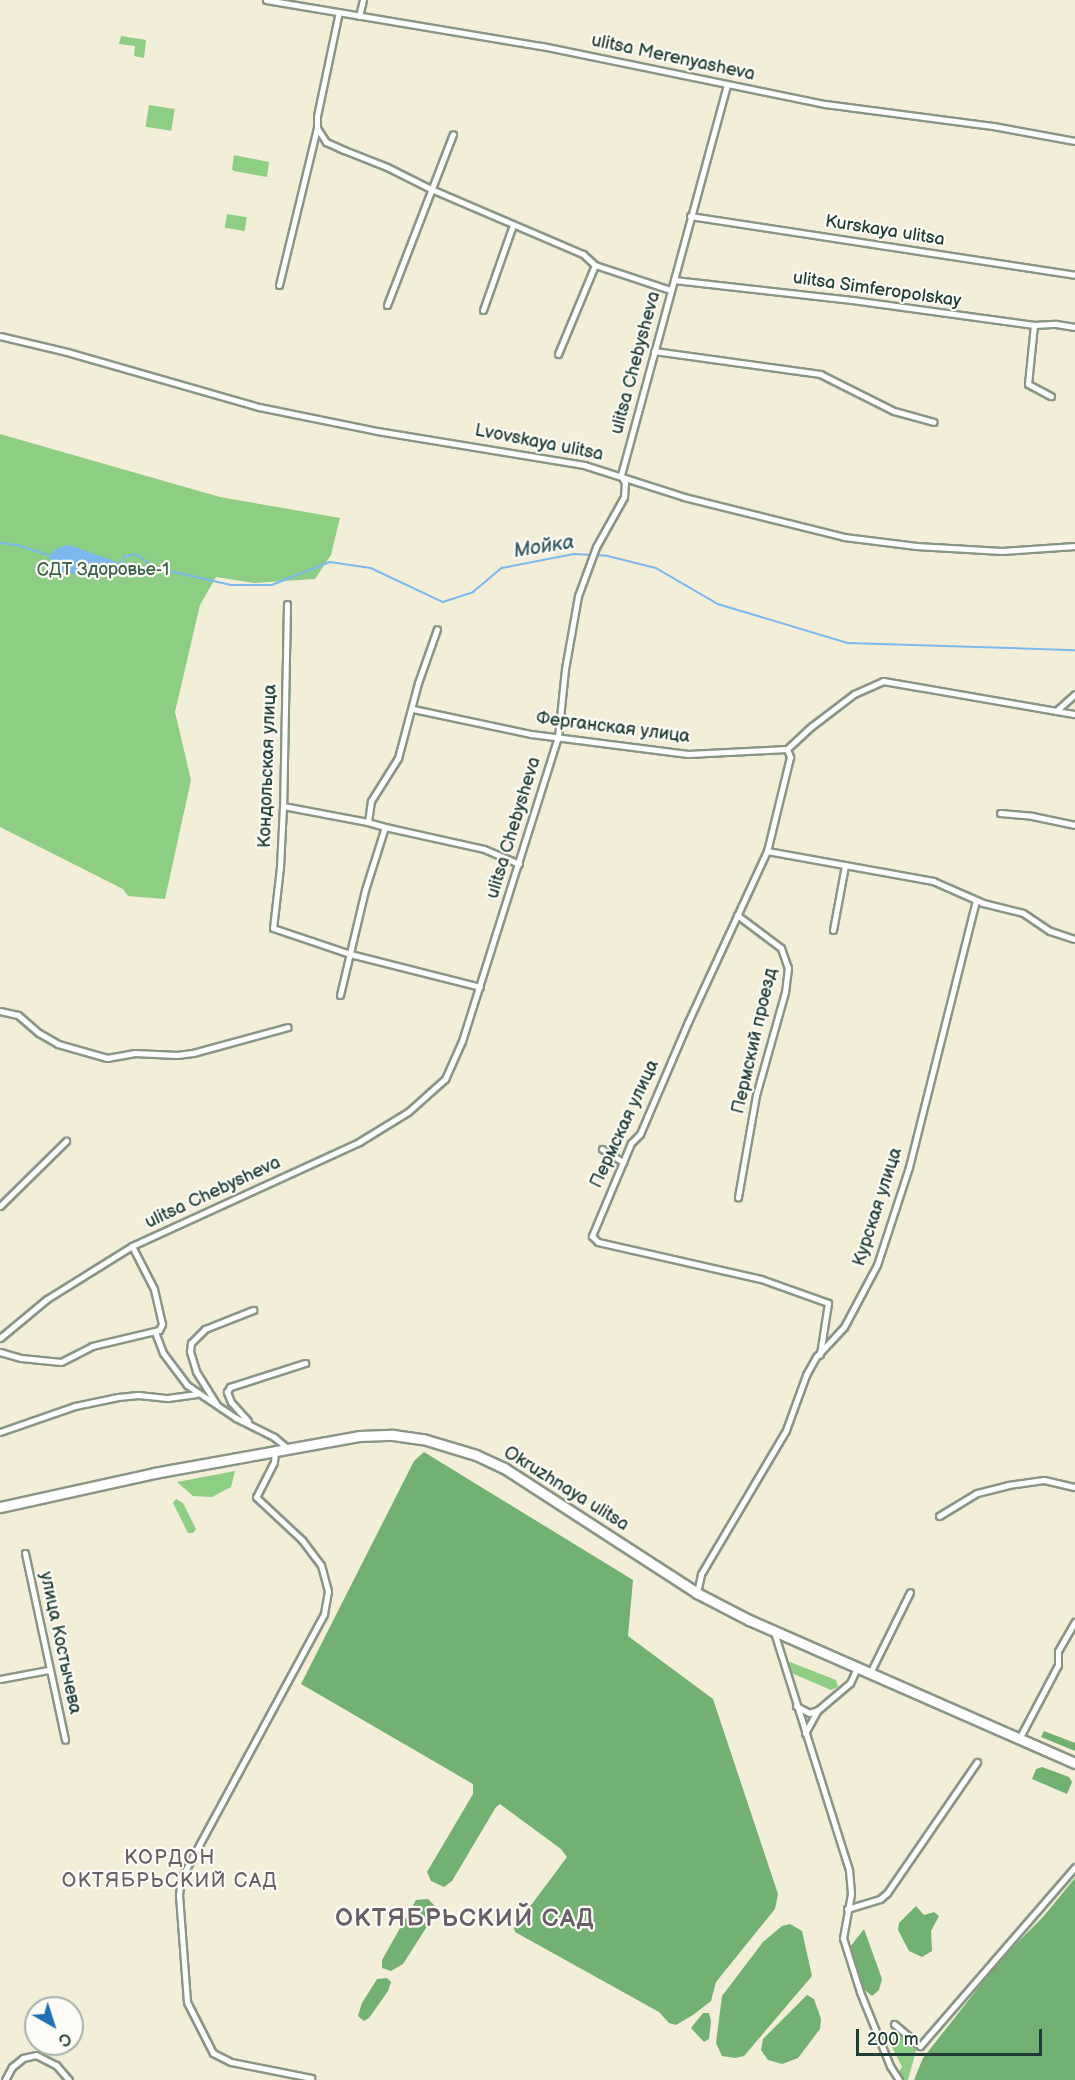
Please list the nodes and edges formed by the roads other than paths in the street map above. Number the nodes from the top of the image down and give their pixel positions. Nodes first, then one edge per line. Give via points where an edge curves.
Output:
1 (266, 0) edge
2 (363, 0) edge
3 (339, 12) junction
4 (359, 16) junction
5 (727, 84) junction
6 (317, 128) junction
7 (453, 134) dead end
8 (1075, 141) edge
9 (431, 189) junction
10 (690, 216) junction
11 (513, 225) junction
12 (595, 265) junction
13 (1075, 274) edge
14 (674, 280) junction
15 (279, 285) dead end
16 (670, 290) junction
17 (387, 305) dead end
18 (483, 310) dead end
19 (1034, 325) junction
20 (1075, 327) edge
21 (0, 336) edge
22 (654, 351) junction
23 (558, 354) dead end
24 (1051, 396) dead end
25 (934, 422) dead end
26 (621, 475) junction
27 (1075, 546) edge
28 (287, 604) dead end
29 (437, 629) dead end
30 (1075, 694) edge
31 (413, 709) junction
32 (1056, 711) junction
33 (1075, 714) edge
34 (558, 737) junction
35 (788, 749) junction
36 (283, 806) junction
37 (1000, 813) dead end
38 (368, 822) junction
39 (1075, 825) edge
40 (385, 827) junction
41 (767, 851) junction
42 (519, 864) junction
43 (845, 865) junction
44 (975, 900) junction
45 (737, 915) junction
46 (833, 930) dead end
47 (1075, 939) edge
48 (350, 954) junction
49 (480, 987) junction
50 (340, 996) dead end
51 (0, 1011) edge
52 (288, 1027) dead end
53 (66, 1141) dead end
54 (602, 1149) dead end
55 (623, 1162) junction
56 (738, 1197) dead end
57 (0, 1206) edge
58 (132, 1246) junction
59 (254, 1310) dead end
60 (155, 1332) junction
61 (0, 1338) edge
62 (0, 1352) edge
63 (820, 1354) junction
64 (305, 1363) dead end
65 (197, 1394) junction
66 (218, 1407) junction
67 (251, 1425) junction
68 (0, 1432) edge
69 (288, 1449) junction
70 (275, 1452) junction
71 (1075, 1487) edge
72 (0, 1508) edge
73 (939, 1515) dead end
74 (25, 1553) dead end
75 (910, 1592) dead end
76 (697, 1593) junction
77 (1075, 1622) edge
78 (774, 1632) junction
79 (857, 1668) junction
80 (48, 1670) junction
81 (870, 1673) junction
82 (0, 1679) edge
83 (795, 1705) junction
84 (818, 1710) junction
85 (805, 1733) junction
86 (1020, 1737) junction
87 (64, 1740) dead end
88 (977, 1762) dead end
89 (1075, 1763) edge
90 (1075, 1867) edge
91 (847, 1909) junction
92 (894, 2024) dead end
93 (311, 2078) dead end
94 (5, 2080) edge
95 (69, 2080) edge
96 (898, 2080) edge

1 - 3 street, ulitsa Merenyasheva
2 - 4 street
3 - 4 street, ulitsa Merenyasheva
3 - 6 street
4 - 5 street, ulitsa Merenyasheva via 542,46
5 - 8 street, ulitsa Merenyasheva via 825,104
5 - 10 street, ulitsa Chebysheva
6 - 9 street via 326,142
6 - 15 street
7 - 9 street
9 - 11 street
9 - 17 street
10 - 13 street, Kurskaya ulitsa
10 - 14 street, ulitsa Chebysheva
11 - 12 street via 583,254
11 - 18 street
12 - 16 street
12 - 23 street
14 - 16 street, ulitsa Chebysheva
14 - 19 street, ulitsa Simferopolskay
16 - 22 street, ulitsa Chebysheva
19 - 20 street, ulitsa Simferopolskay
19 - 24 street via 1028,384
21 - 26 street, Lvovskaya ulitsa via 250,405 377,431 546,456
22 - 25 street via 820,374 894,411
22 - 26 street, ulitsa Chebysheva
26 - 27 street, Lvovskaya ulitsa via 684,497 844,537 1002,551
26 - 34 street, ulitsa Chebysheva via 624,498 596,547 576,608 561,692
28 - 36 street, Кондольская улица
29 - 31 street
30 - 32 street
31 - 34 street, Ферганская улица
31 - 38 street via 398,758 371,801
32 - 33 street
32 - 35 street via 883,681 854,694
34 - 35 street, Ферганская улица via 688,754
34 - 42 street, ulitsa Chebysheva
35 - 41 street, Пермская улица via 790,757
36 - 38 street
36 - 48 street, Кондольская улица via 273,928
37 - 39 street
38 - 40 street
40 - 42 street via 484,849
40 - 48 street
41 - 43 street
41 - 45 street, Пермская улица
42 - 49 street, ulitsa Chebysheva
43 - 44 street via 933,881
43 - 46 street
44 - 47 street via 1023,913 1050,931
44 - 63 street, Курская улица via 909,1167 877,1265 844,1327
45 - 55 street, Пермская улица via 640,1134 631,1143
45 - 56 street, Пермский проезд via 781,948 788,968 756,1095
48 - 49 street
48 - 50 street
49 - 58 street, ulitsa Chebysheva via 446,1079 426,1098 359,1142
51 - 52 street via 18,1015 58,1044 107,1058 134,1053 194,1053
53 - 57 street
54 - 55 street
55 - 63 street, Пермская улица via 592,1236 598,1242 761,1279 828,1303
58 - 60 street via 154,1289 162,1324
58 - 61 street, ulitsa Chebysheva via 47,1299
59 - 66 street via 205,1329 191,1343 196,1371
60 - 62 street via 92,1346 61,1362
60 - 65 street via 177,1375
63 - 76 street, Курская улица via 806,1375 786,1430 701,1574
64 - 67 street via 230,1387 227,1392 231,1402
65 - 66 street
65 - 68 street via 118,1397 67,1408
66 - 67 street
67 - 69 street
69 - 70 main road, Okruzhnaya ulitsa
69 - 76 main road, Okruzhnaya ulitsa via 359,1436 393,1435 460,1449 504,1468
70 - 72 main road, Okruzhnaya ulitsa via 94,1485
70 - 93 street via 256,1497 302,1540 321,1565 328,1591 324,1614 181,1878 179,1895 187,2002 213,2053 231,2062
71 - 73 street via 1044,1480 1008,1485 977,1494
74 - 80 street, улица Костычева via 45,1638
75 - 81 street
76 - 78 main road, Okruzhnaya ulitsa
77 - 86 street via 1058,1651 1058,1665
78 - 79 main road, Okruzhnaya ulitsa
78 - 83 street
79 - 81 main road, Okruzhnaya ulitsa
79 - 84 street via 849,1683
80 - 82 street
80 - 87 street, улица Костычева via 56,1688
81 - 86 main road, Okruzhnaya ulitsa
83 - 84 street via 809,1713
83 - 85 street
84 - 85 street
85 - 91 street via 849,1870 851,1894
86 - 89 main road, Okruzhnaya ulitsa
88 - 91 street via 887,1893
90 - 92 street via 920,2046
91 - 96 street via 843,1938 860,1992
94 - 95 street via 23,2058 36,2055 56,2065

